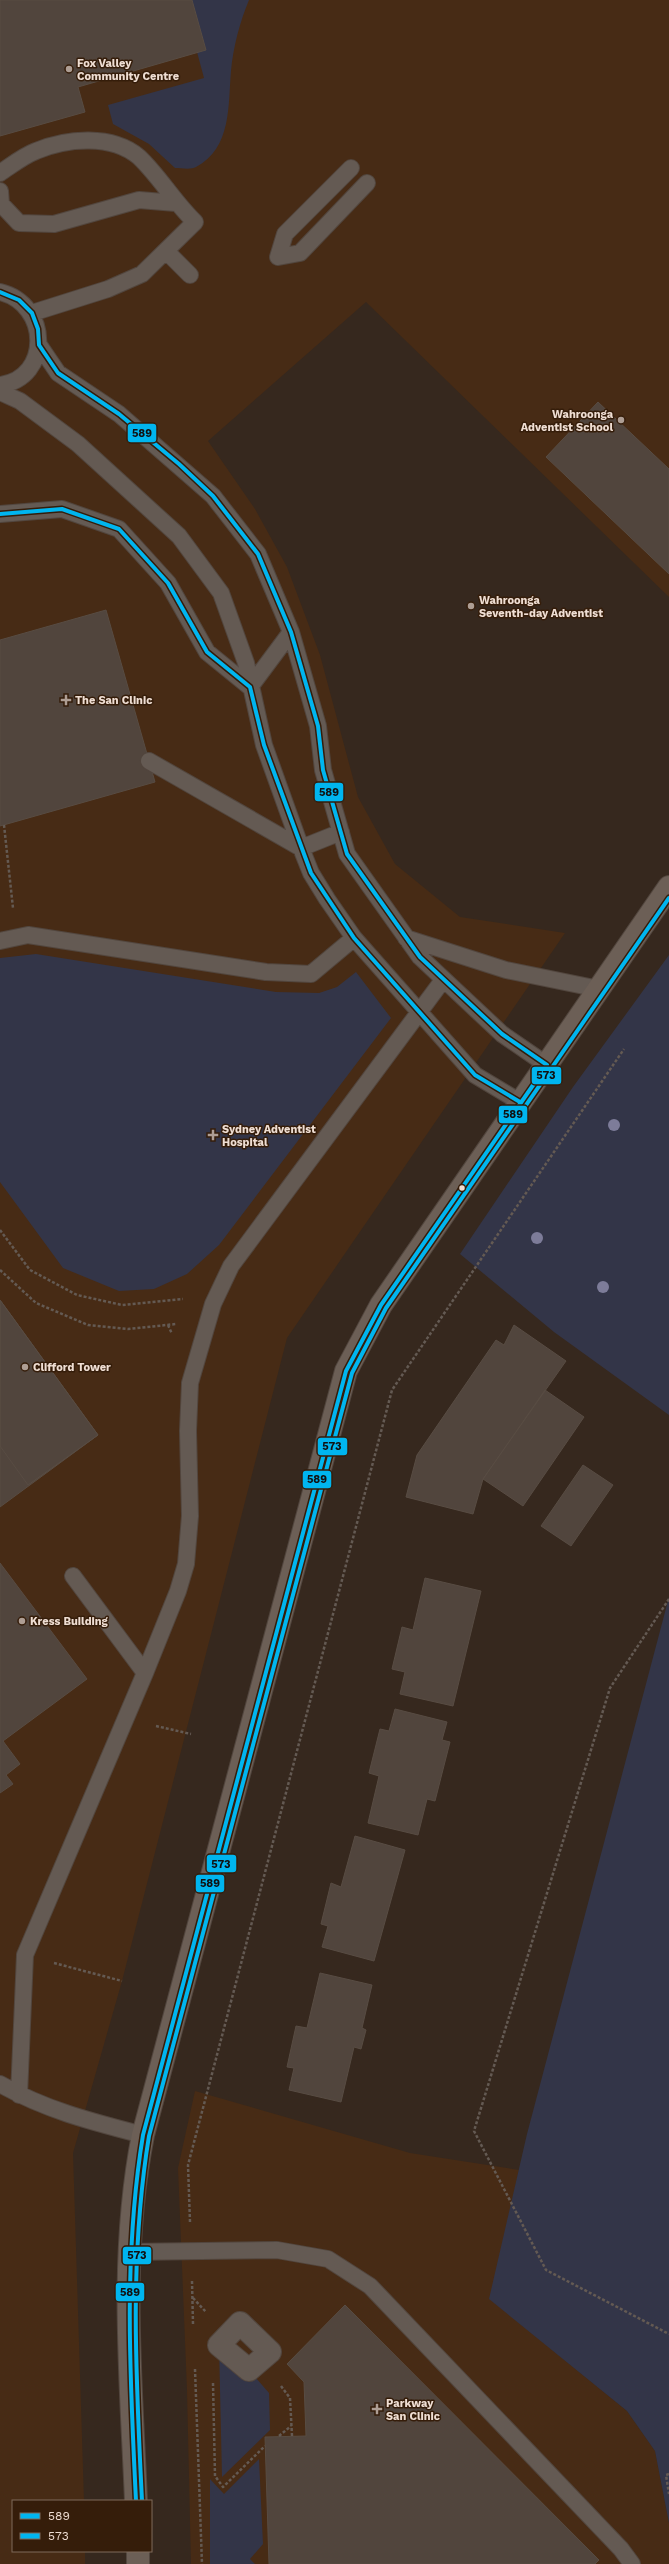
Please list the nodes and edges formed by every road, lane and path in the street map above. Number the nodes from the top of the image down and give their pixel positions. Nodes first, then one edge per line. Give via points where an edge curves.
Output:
1 (351, 168) dead end
2 (0, 173) edge
3 (366, 183) dead end
4 (0, 191) edge
5 (176, 203) junction
6 (166, 251) junction
7 (190, 275) dead end
8 (0, 292) edge
9 (32, 313) junction
10 (39, 345) junction
11 (0, 385) edge
12 (0, 392) edge
13 (0, 514) edge
14 (291, 632) junction
15 (250, 688) junction
16 (149, 761) dead end
17 (4, 825) dead end
18 (341, 832) junction
19 (301, 848) junction
20 (669, 888) edge
21 (14, 913) dead end
22 (354, 938) junction
23 (406, 938) junction
24 (0, 941) edge
25 (443, 980) junction
26 (599, 989) junction
27 (421, 1013) junction
28 (624, 1049) dead end
29 (547, 1065) junction
30 (520, 1102) junction
31 (0, 1230) edge
32 (0, 1270) edge
33 (185, 1298) dead end
34 (180, 1324) dead end
35 (73, 1576) dead end
36 (669, 1599) edge
37 (145, 1674) junction
38 (126, 1718) junction
39 (191, 1734) dead end
40 (24, 1955) junction
41 (122, 1981) dead end
42 (0, 2084) edge
43 (20, 2095) junction
44 (143, 2135) junction
45 (191, 2250) junction
46 (128, 2252) junction
47 (194, 2329) dead end
48 (669, 2334) edge
49 (195, 2360) dead end
50 (258, 2362) dead end
51 (213, 2382) dead end
52 (291, 2426) junction
53 (280, 2436) dead end
54 (292, 2436) dead end
55 (265, 2446) dead end
56 (669, 2474) edge
57 (669, 2494) edge
58 (136, 2500) edge
59 (138, 2552) edge
60 (138, 2564) edge
61 (202, 2564) edge
62 (632, 2564) edge

1 - 3 lane via 285,234 278,257 300,253
2 - 5 lane via 37,150 64,143 114,142 137,156 154,172
4 - 5 lane via 2,204 20,223 54,224 139,200
5 - 6 lane via 195,222
6 - 7 lane
6 - 9 lane via 142,274 108,289
8 - 9 lane via 19,300
9 - 10 lane via 38,329
10 - 11 lane via 34,360 24,374 8,384
10 - 14 lane via 58,373 119,414 213,496 258,554
12 - 15 lane via 20,400 78,444 179,536 221,593 246,663
13 - 15 lane via 62,509 119,529 168,583 207,652
14 - 15 lane
14 - 18 lane via 318,726 323,770
15 - 19 lane via 264,745
16 - 19 lane
17 - 21 path
18 - 19 lane
18 - 23 lane via 347,854
19 - 22 lane via 312,873
20 - 26 main road
22 - 24 lane via 311,974 250,970 28,935
22 - 27 lane
23 - 25 lane via 420,957
23 - 26 lane via 506,970
25 - 27 lane
25 - 29 lane via 502,1034
26 - 29 main road
27 - 30 lane via 475,1075
27 - 37 lane via 231,1266 213,1304 190,1383 190,1516 186,1564 178,1592
28 - 45 path via 392,1390 188,2166
29 - 30 main road
30 - 44 main road via 380,1304 346,1371
31 - 33 path via 30,1270 77,1295 122,1304 155,1303
32 - 34 path via 36,1303 88,1325 128,1329
35 - 37 lane
36 - 48 path via 610,1688 474,2131 546,2270
37 - 38 lane
38 - 39 path
38 - 40 lane
40 - 41 path
40 - 43 lane
42 - 43 lane
43 - 44 lane via 67,2115
44 - 46 main road via 136,2172
45 - 46 lane
45 - 47 path
45 - 62 lane via 277,2250 328,2259 370,2286 622,2549
46 - 58 main road
49 - 61 path
50 - 52 path via 290,2398
51 - 55 path via 215,2476 223,2487
52 - 53 path
52 - 54 path
56 - 57 path via 666,2475
59 - 60 main road

